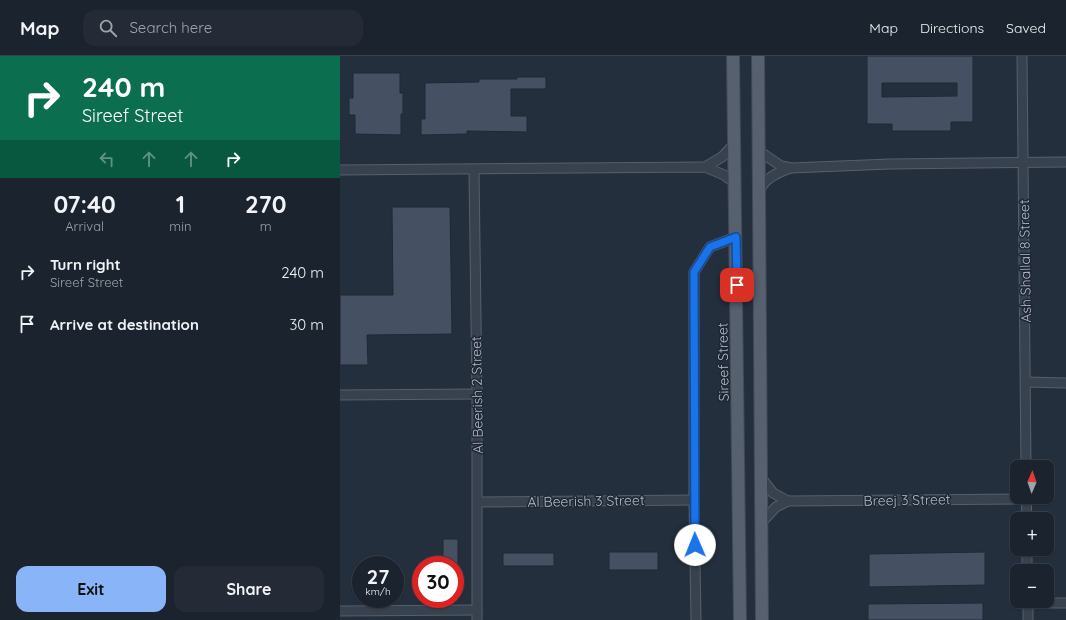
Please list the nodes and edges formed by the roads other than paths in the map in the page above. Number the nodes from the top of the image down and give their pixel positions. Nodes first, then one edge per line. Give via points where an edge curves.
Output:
1 (724, 56) edge
2 (758, 56) edge
3 (1022, 56) edge
4 (733, 61) edge
5 (735, 143) junction
6 (759, 151) junction
7 (1023, 162) junction
8 (1066, 162) edge
9 (705, 167) junction
10 (791, 168) junction
11 (340, 170) edge
12 (474, 170) junction
13 (736, 183) junction
14 (760, 190) junction
15 (736, 237) junction
16 (1026, 382) junction
17 (1066, 382) edge
18 (477, 394) junction
19 (340, 396) edge
20 (1026, 460) edge
21 (762, 480) junction
22 (1010, 498) edge
23 (694, 500) junction
24 (788, 501) junction
25 (478, 502) junction
26 (762, 522) junction
27 (1054, 603) edge
28 (1066, 603) edge
29 (1028, 608) edge
30 (477, 610) junction
31 (340, 611) edge
32 (477, 620) edge
33 (696, 620) edge
34 (740, 620) edge
35 (762, 620) edge
36 (1028, 620) edge

1 - 4 street
2 - 6 main road
3 - 7 street, Ash Shallal 8 Street
4 - 5 main road, Sireef Street
5 - 9 street via 722,157
5 - 13 main road, Sireef Street
6 - 10 street via 781,166
6 - 14 main road
7 - 8 street
7 - 10 street
7 - 16 street, Ash Shallal 8 Street
9 - 12 street
9 - 13 street
10 - 14 street via 770,178 762,184
11 - 12 street
12 - 18 street, Al Beerish 2 Street
13 - 15 main road, Sireef Street
14 - 21 main road
15 - 23 street via 710,247 694,272
15 - 34 main road, Sireef Street
16 - 17 street
16 - 20 street, Ash Shallal 8 Street
18 - 19 street
18 - 25 street, Al Beerish 2 Street
21 - 24 street via 773,493
21 - 26 main road
22 - 24 street, Breej 3 Street
23 - 25 street, Al Beerish 3 Street
23 - 33 street
24 - 26 street via 776,507
25 - 30 street, Al Beerish 2 Street
26 - 35 main road
27 - 28 street
29 - 36 street
30 - 31 street
30 - 32 street, Al Beerish 2 Street

